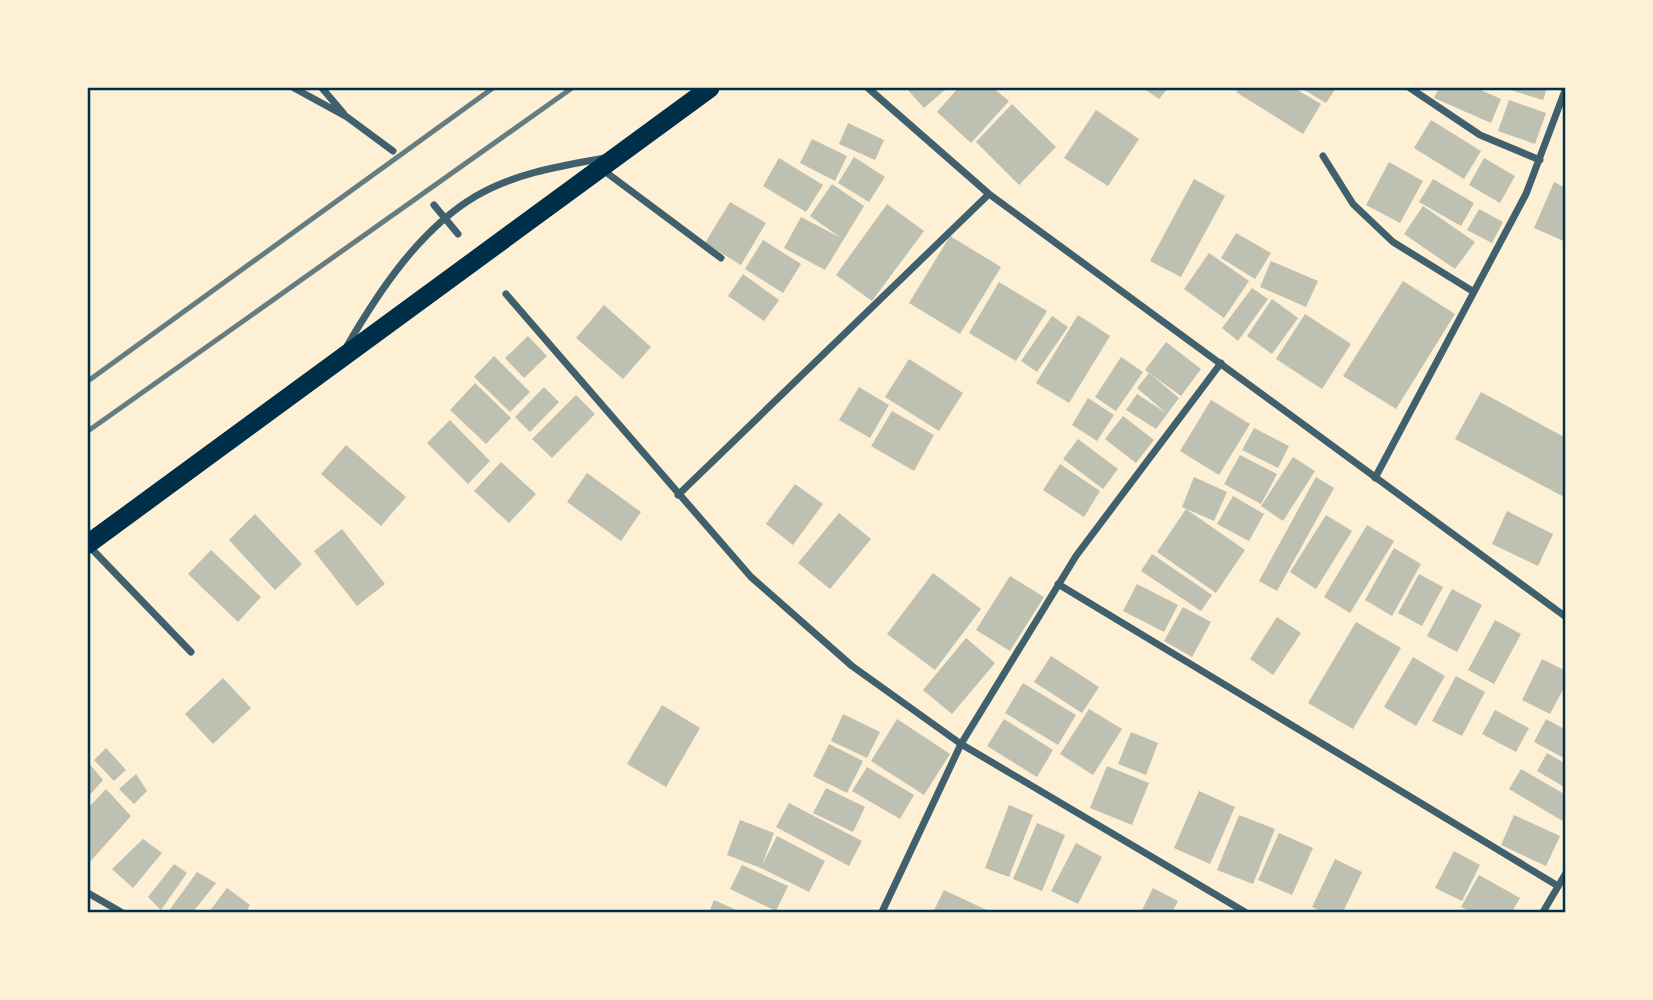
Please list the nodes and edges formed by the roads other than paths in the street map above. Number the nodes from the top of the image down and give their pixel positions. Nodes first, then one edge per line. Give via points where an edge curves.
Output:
1 (294, 88) edge
2 (322, 88) edge
3 (710, 88) edge
4 (868, 88) edge
5 (1410, 88) edge
6 (1566, 88) edge
7 (347, 117) junction
8 (393, 150) dead end
9 (1323, 156) dead end
10 (1540, 160) junction
11 (607, 162) junction
12 (989, 194) junction
13 (434, 205) dead end
14 (445, 218) junction
15 (458, 234) dead end
16 (721, 258) dead end
17 (1474, 292) junction
18 (506, 294) dead end
19 (1221, 363) junction
20 (336, 365) junction
21 (1375, 478) junction
22 (678, 495) junction
23 (88, 544) edge
24 (1058, 584) junction
25 (1566, 617) edge
26 (191, 652) dead end
27 (961, 744) junction
28 (1566, 873) edge
29 (1558, 886) junction
30 (88, 893) edge
31 (121, 912) edge
32 (882, 912) edge
33 (1245, 912) edge
34 (1543, 912) edge

1 - 7 street
2 - 7 street
3 - 11 highway
4 - 12 street
5 - 10 street via 1480,135
6 - 10 street
7 - 8 street
9 - 17 street via 1353,204 1392,242
10 - 17 street
11 - 14 street via 550,168 513,180 477,196
11 - 16 street
11 - 20 highway
12 - 19 street
12 - 22 street
13 - 14 street
14 - 15 street
14 - 20 street via 392,278
17 - 21 street
18 - 22 street
19 - 21 street
19 - 24 street
20 - 23 highway
21 - 25 street
22 - 27 street via 761,586 852,666
23 - 26 street
24 - 27 street
24 - 29 street
27 - 32 street
27 - 33 street
28 - 29 street
29 - 34 street
30 - 31 street

